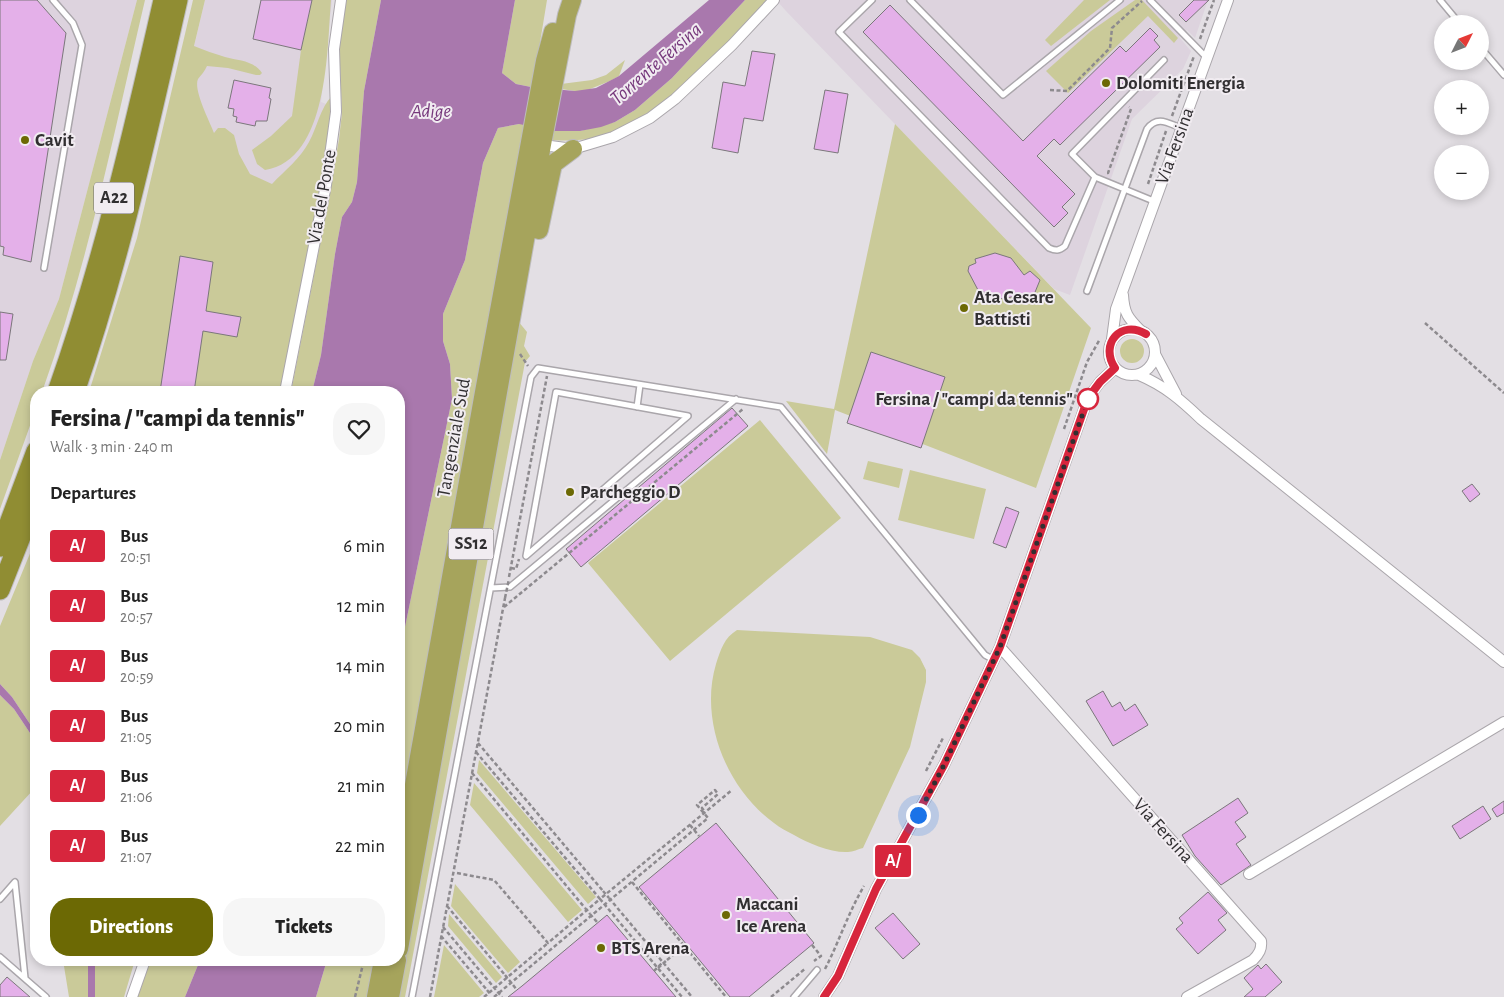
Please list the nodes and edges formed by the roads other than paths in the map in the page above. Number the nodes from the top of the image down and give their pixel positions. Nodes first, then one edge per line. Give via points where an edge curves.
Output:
1 (53, 0) edge
2 (163, 0) edge
3 (178, 0) edge
4 (341, 0) edge
5 (774, 0) edge
6 (872, 0) edge
7 (910, 0) edge
8 (1120, 0) edge
9 (1150, 0) edge
10 (1228, 0) edge
11 (1440, 0) edge
12 (565, 7) edge
13 (1452, 15) edge
14 (1489, 58) edge
15 (1207, 59) junction
16 (1164, 60) dead end
17 (1504, 75) edge
18 (1181, 128) junction
19 (539, 140) junction
20 (573, 149) junction
21 (1095, 177) junction
22 (1125, 190) junction
23 (1156, 202) junction
24 (44, 268) dead end
25 (1087, 291) dead end
26 (1123, 292) junction
27 (512, 316) junction
28 (1140, 330) junction
29 (1112, 339) junction
30 (1155, 354) junction
31 (1115, 368) junction
32 (1138, 375) junction
33 (640, 384) junction
34 (59, 386) edge
35 (77, 386) edge
36 (286, 386) edge
37 (1177, 397) junction
38 (736, 399) junction
39 (637, 407) junction
40 (30, 468) edge
41 (30, 514) edge
42 (0, 547) edge
43 (491, 588) junction
44 (0, 590) edge
45 (1000, 647) junction
46 (994, 660) junction
47 (1504, 662) edge
48 (1504, 722) edge
49 (405, 835) edge
50 (1249, 874) dead end
51 (0, 898) edge
52 (405, 915) edge
53 (0, 957) edge
54 (143, 966) edge
55 (381, 966) edge
56 (396, 966) edge
57 (817, 970) dead end
58 (25, 978) junction
59 (46, 997) edge
60 (132, 997) edge
61 (376, 997) edge
62 (390, 997) edge
63 (412, 997) edge
64 (794, 997) edge
65 (824, 997) edge
66 (1187, 997) edge

1 - 24 lane via 74,23 82,45
2 - 34 highway, A22 via 99,257
3 - 35 highway, A22 via 118,251
4 - 36 street, Via del Ponte via 334,40 336,112 326,186
5 - 20 street via 732,45 662,110 628,131
6 - 21 lane via 839,32 1049,248 1056,251 1065,246
7 - 8 lane via 1003,95
9 - 15 lane
10 - 15 street, Via Fersina
11 - 13 lane
12 - 19 highway, Tangenziale Sud / SS12 via 545,61 548,81
14 - 17 lane
15 - 18 street, Via Fersina
16 - 21 lane via 1072,154
18 - 22 lane via 1158,120 1152,122
18 - 23 street, Via Fersina
19 - 20 street
19 - 27 highway, Tangenziale Sud / SS12
19 - 49 highway, Tangenziale Sud / SS12 via 484,392
20 - 27 highway via 553,164 526,298
21 - 22 lane
22 - 23 lane
22 - 25 lane
23 - 26 street, Via Fersina
26 - 28 street via 1124,309 1129,320
26 - 29 street, Via Fersina via 1116,309
27 - 52 highway, Tangenziale Sud / SS12
28 - 29 street via 1125,330
28 - 30 street via 1151,340
29 - 31 street, Via Fersina via 1109,354
30 - 32 street via 1150,367
30 - 37 street
31 - 32 street via 1126,375
31 - 45 street via 1088,398
32 - 37 street via 1157,382
33 - 38 lane
33 - 39 lane
33 - 43 lane via 538,368 531,377
37 - 47 street via 1201,420
38 - 43 lane via 510,587
38 - 46 lane via 782,407 985,655
39 - 39 lane via 688,416 526,556 556,392
40 - 42 highway
41 - 44 highway
43 - 63 lane
45 - 46 street
45 - 66 street, Via Fersina via 1261,941 1259,955 1253,960
46 - 65 street via 944,765 876,889 838,976
48 - 50 street
51 - 58 lane via 16,882
53 - 58 lane
54 - 60 street
55 - 61 highway
56 - 62 highway
57 - 64 lane
58 - 59 lane

